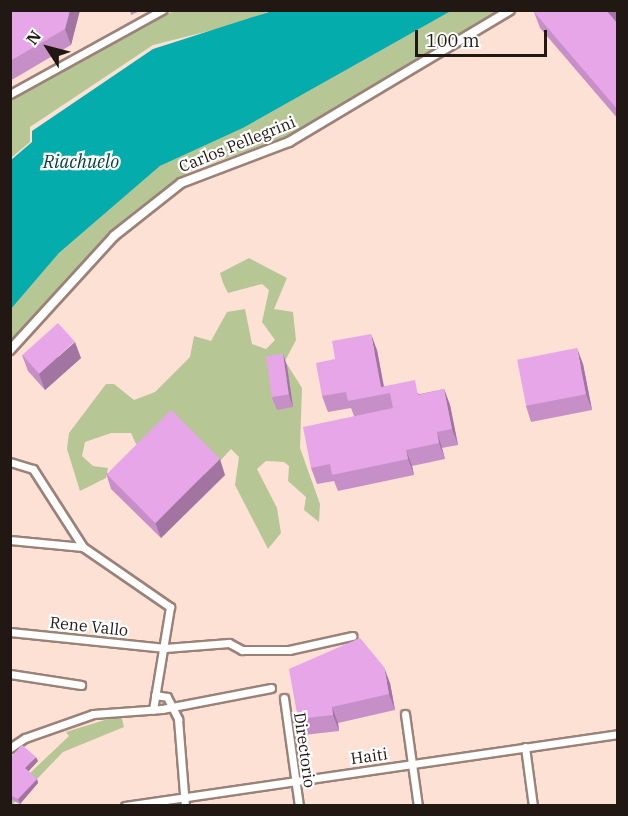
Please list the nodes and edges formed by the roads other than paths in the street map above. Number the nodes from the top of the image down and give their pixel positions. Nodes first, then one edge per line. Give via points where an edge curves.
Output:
1 (162, 10) edge
2 (510, 10) edge
3 (10, 94) edge
4 (10, 350) edge
5 (10, 462) edge
6 (10, 540) edge
7 (83, 547) junction
8 (10, 632) edge
9 (352, 636) dead end
10 (165, 648) junction
11 (10, 674) edge
12 (81, 685) dead end
13 (271, 688) dead end
14 (154, 696) junction
15 (284, 698) dead end
16 (172, 706) junction
17 (153, 710) junction
18 (405, 714) dead end
19 (618, 734) edge
20 (525, 747) junction
21 (10, 748) edge
22 (412, 764) junction
23 (296, 780) junction
24 (184, 797) junction
25 (125, 806) edge
26 (185, 806) edge
27 (300, 806) edge
28 (418, 806) edge
29 (533, 806) edge

1 - 3 street
2 - 4 street, Carlos Pellegrini via 289,142 181,183 114,236
5 - 7 street via 33,469
6 - 7 street
7 - 10 street via 170,607
8 - 10 street, Rene Vallo
9 - 10 street, Rene Vallo via 300,650 242,650 231,643
10 - 14 street
11 - 12 street
13 - 16 street
14 - 16 street via 167,697
14 - 17 street
15 - 23 street, Directorio
16 - 17 street
16 - 24 street via 182,737
17 - 21 street via 93,714 25,738
18 - 22 street
19 - 20 street, Haiti
20 - 22 street, Haiti
20 - 29 street
22 - 23 street, Haiti
22 - 28 street
23 - 24 street, Haiti
23 - 27 street, Directorio
24 - 25 street, Haiti
24 - 26 street

